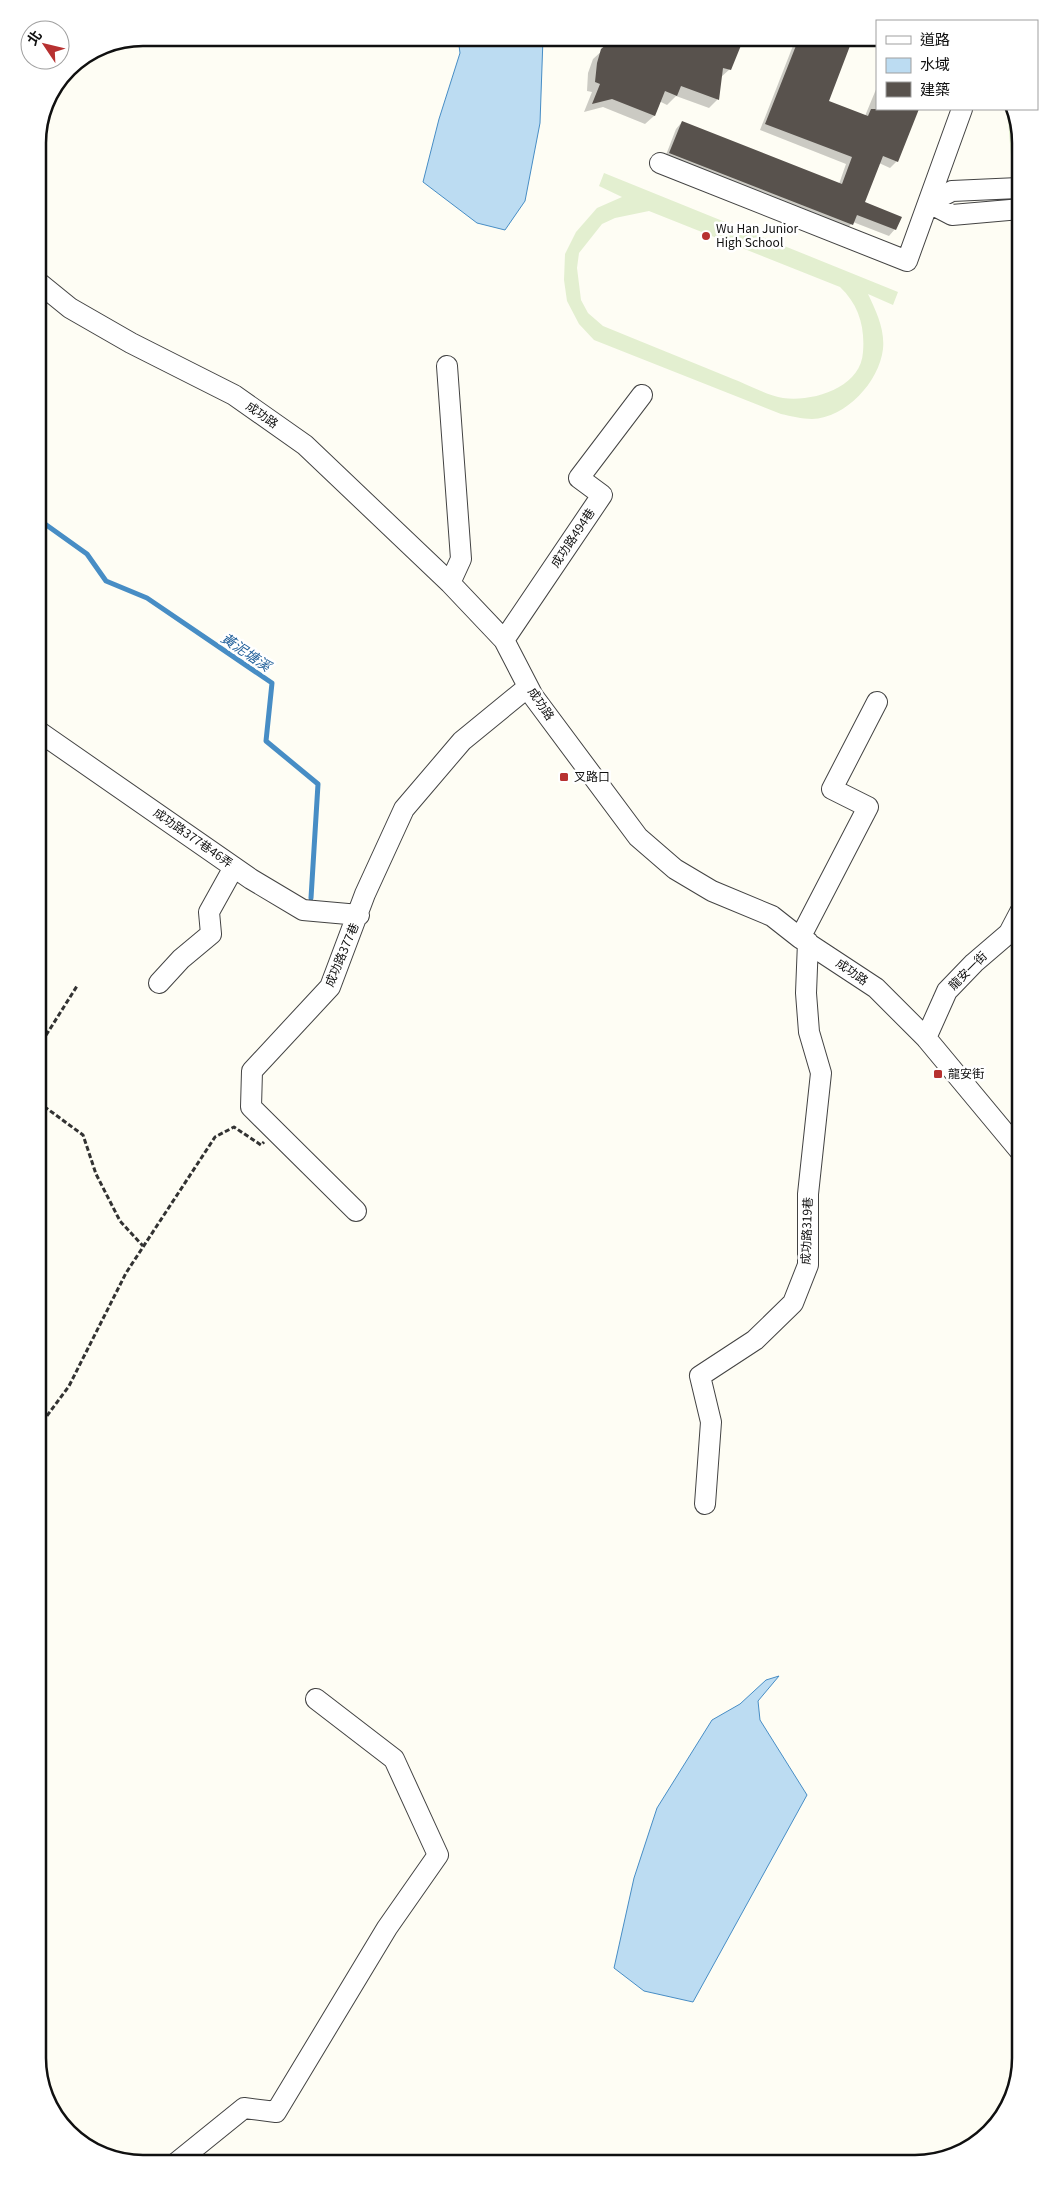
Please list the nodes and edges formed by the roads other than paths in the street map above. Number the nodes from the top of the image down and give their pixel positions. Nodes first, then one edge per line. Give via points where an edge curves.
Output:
1 (962, 110) edge
2 (660, 163) dead end
3 (1012, 188) edge
4 (929, 203) junction
5 (1012, 210) edge
6 (46, 288) edge
7 (447, 366) dead end
8 (642, 395) dead end
9 (450, 583) junction
10 (504, 640) junction
11 (528, 687) junction
12 (877, 702) dead end
13 (46, 737) edge
14 (234, 867) junction
15 (359, 915) junction
16 (1012, 927) edge
17 (804, 940) junction
18 (158, 983) dead end
19 (926, 1038) junction
20 (1012, 1141) edge
21 (356, 1211) dead end
22 (705, 1504) dead end
23 (316, 1699) dead end
24 (186, 2155) edge

1 - 4 street
2 - 4 street via 907,261
3 - 4 street via 952,191
4 - 5 street via 952,215
6 - 9 street, 成功路 via 70,308 131,343 234,395 305,445
7 - 9 street via 461,559
8 - 10 street, 成功路494巷 via 579,478 602,495
9 - 10 street, 成功路
10 - 11 street, 成功路
11 - 15 street, 成功路377巷 via 462,742 404,809
11 - 17 street, 成功路 via 638,837 675,869 712,891 772,916
12 - 17 street via 832,789 868,807
13 - 14 street, 成功路377巷46弄
14 - 15 street, 成功路377巷46弄 via 303,910
14 - 18 street via 209,912 211,934
15 - 21 street, 成功路377巷 via 330,987 252,1071 251,1107
16 - 19 street, 龍安一街 via 947,991
17 - 19 street, 成功路 via 876,988
17 - 22 street, 成功路319巷 via 809,1032 821,1073 808,1194 808,1264 793,1303 755,1340 700,1376 711,1422
19 - 20 street, 成功路
23 - 24 street via 394,1759 438,1855 388,1928 276,2112 244,2108

